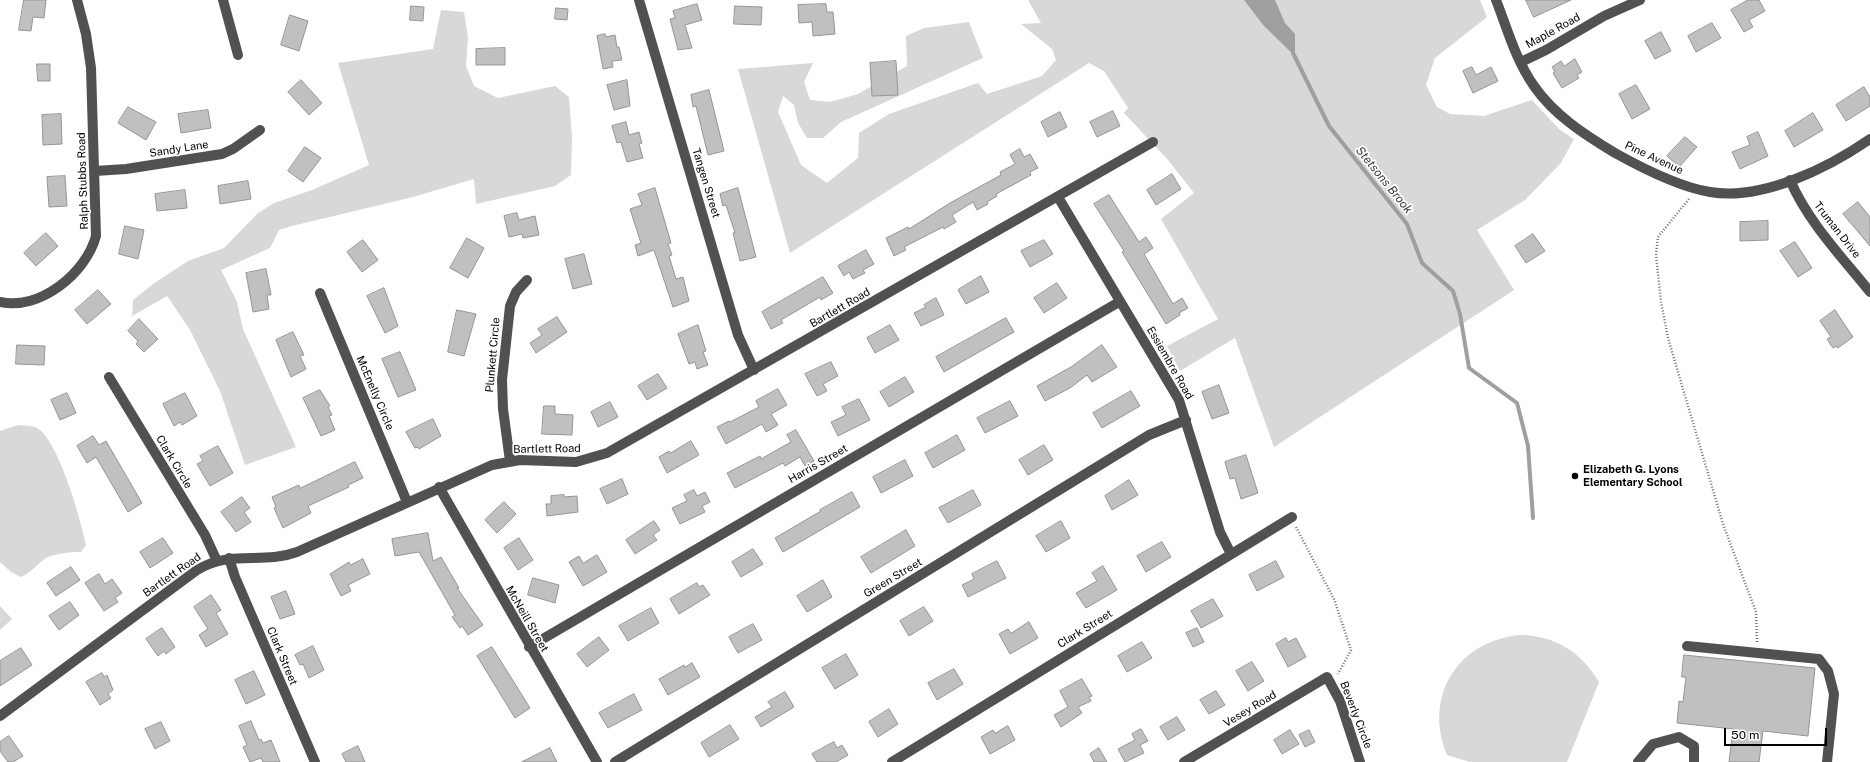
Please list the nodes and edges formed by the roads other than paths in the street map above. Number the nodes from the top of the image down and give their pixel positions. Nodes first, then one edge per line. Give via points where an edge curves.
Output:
1 (77, 0) edge
2 (223, 0) edge
3 (639, 0) edge
4 (1496, 0) edge
5 (1640, 0) edge
6 (238, 55) dead end
7 (1521, 62) junction
8 (260, 130) dead end
9 (1870, 139) edge
10 (1153, 142) dead end
11 (95, 171) junction
12 (1790, 180) junction
13 (1058, 197) junction
14 (527, 280) dead end
15 (1870, 292) edge
16 (320, 293) dead end
17 (0, 302) edge
18 (1119, 302) junction
19 (754, 370) junction
20 (109, 377) dead end
21 (1186, 420) junction
22 (510, 461) junction
23 (439, 487) junction
24 (407, 502) junction
25 (1292, 517) road end
26 (1231, 554) junction
27 (230, 558) junction
28 (217, 561) junction
29 (1688, 646) dead end
30 (529, 647) junction
31 (1330, 681) joint
32 (0, 716) edge
33 (315, 762) edge
34 (597, 762) edge
35 (615, 762) edge
36 (892, 762) edge
37 (1184, 762) edge
38 (1360, 762) edge
39 (1638, 762) edge
40 (1694, 762) edge
41 (1827, 762) edge

1 - 11 street, Ralph Stubbs Road via 91,68
2 - 6 street
3 - 19 street, Tangen Street via 738,335
4 - 7 street, Pine Avenue
5 - 7 street, Maple Road via 1604,16
7 - 12 street, Pine Avenue via 1539,93 1572,126 1632,162 1697,190 1720,194 1760,190
8 - 11 street, Sandy Lane via 233,149 217,155 126,169
9 - 12 street, Pine Avenue via 1844,155
10 - 13 street, Bartlett Road
11 - 17 street, Ralph Stubbs Road via 97,228 87,258 57,288 42,297 21,304
12 - 15 street, Truman Drive via 1809,215
13 - 18 street, Essiembre Road
13 - 19 street, Bartlett Road
14 - 22 street, Plunkett Circle via 511,302 502,380
16 - 24 street, McEnelly Circle
18 - 21 street, Essiembre Road via 1170,383
18 - 30 street, Harris Street
19 - 22 street, Bartlett Road via 617,448 596,457 566,463
20 - 28 street, Clark Circle via 205,536
21 - 26 street, Essiembre Road via 1220,532
21 - 35 street, Green Street via 1149,435
22 - 23 street, Bartlett Road via 483,468
23 - 24 street, Bartlett Road
23 - 30 street, McNeill Street
24 - 27 street, Bartlett Road via 289,555 270,558
25 - 26 street, Clark Street
26 - 36 street, Clark Street
27 - 28 street, Bartlett Road
27 - 33 street, Clark Street via 235,577
28 - 32 street, Bartlett Road via 197,570
29 - 41 street via 1818,660 1828,671 1834,694
30 - 34 street, McNeill Street
31 - 37 street, Vesey Road
31 - 38 street, Beverly Circle
39 - 40 street via 1653,744 1679,737 1694,746

